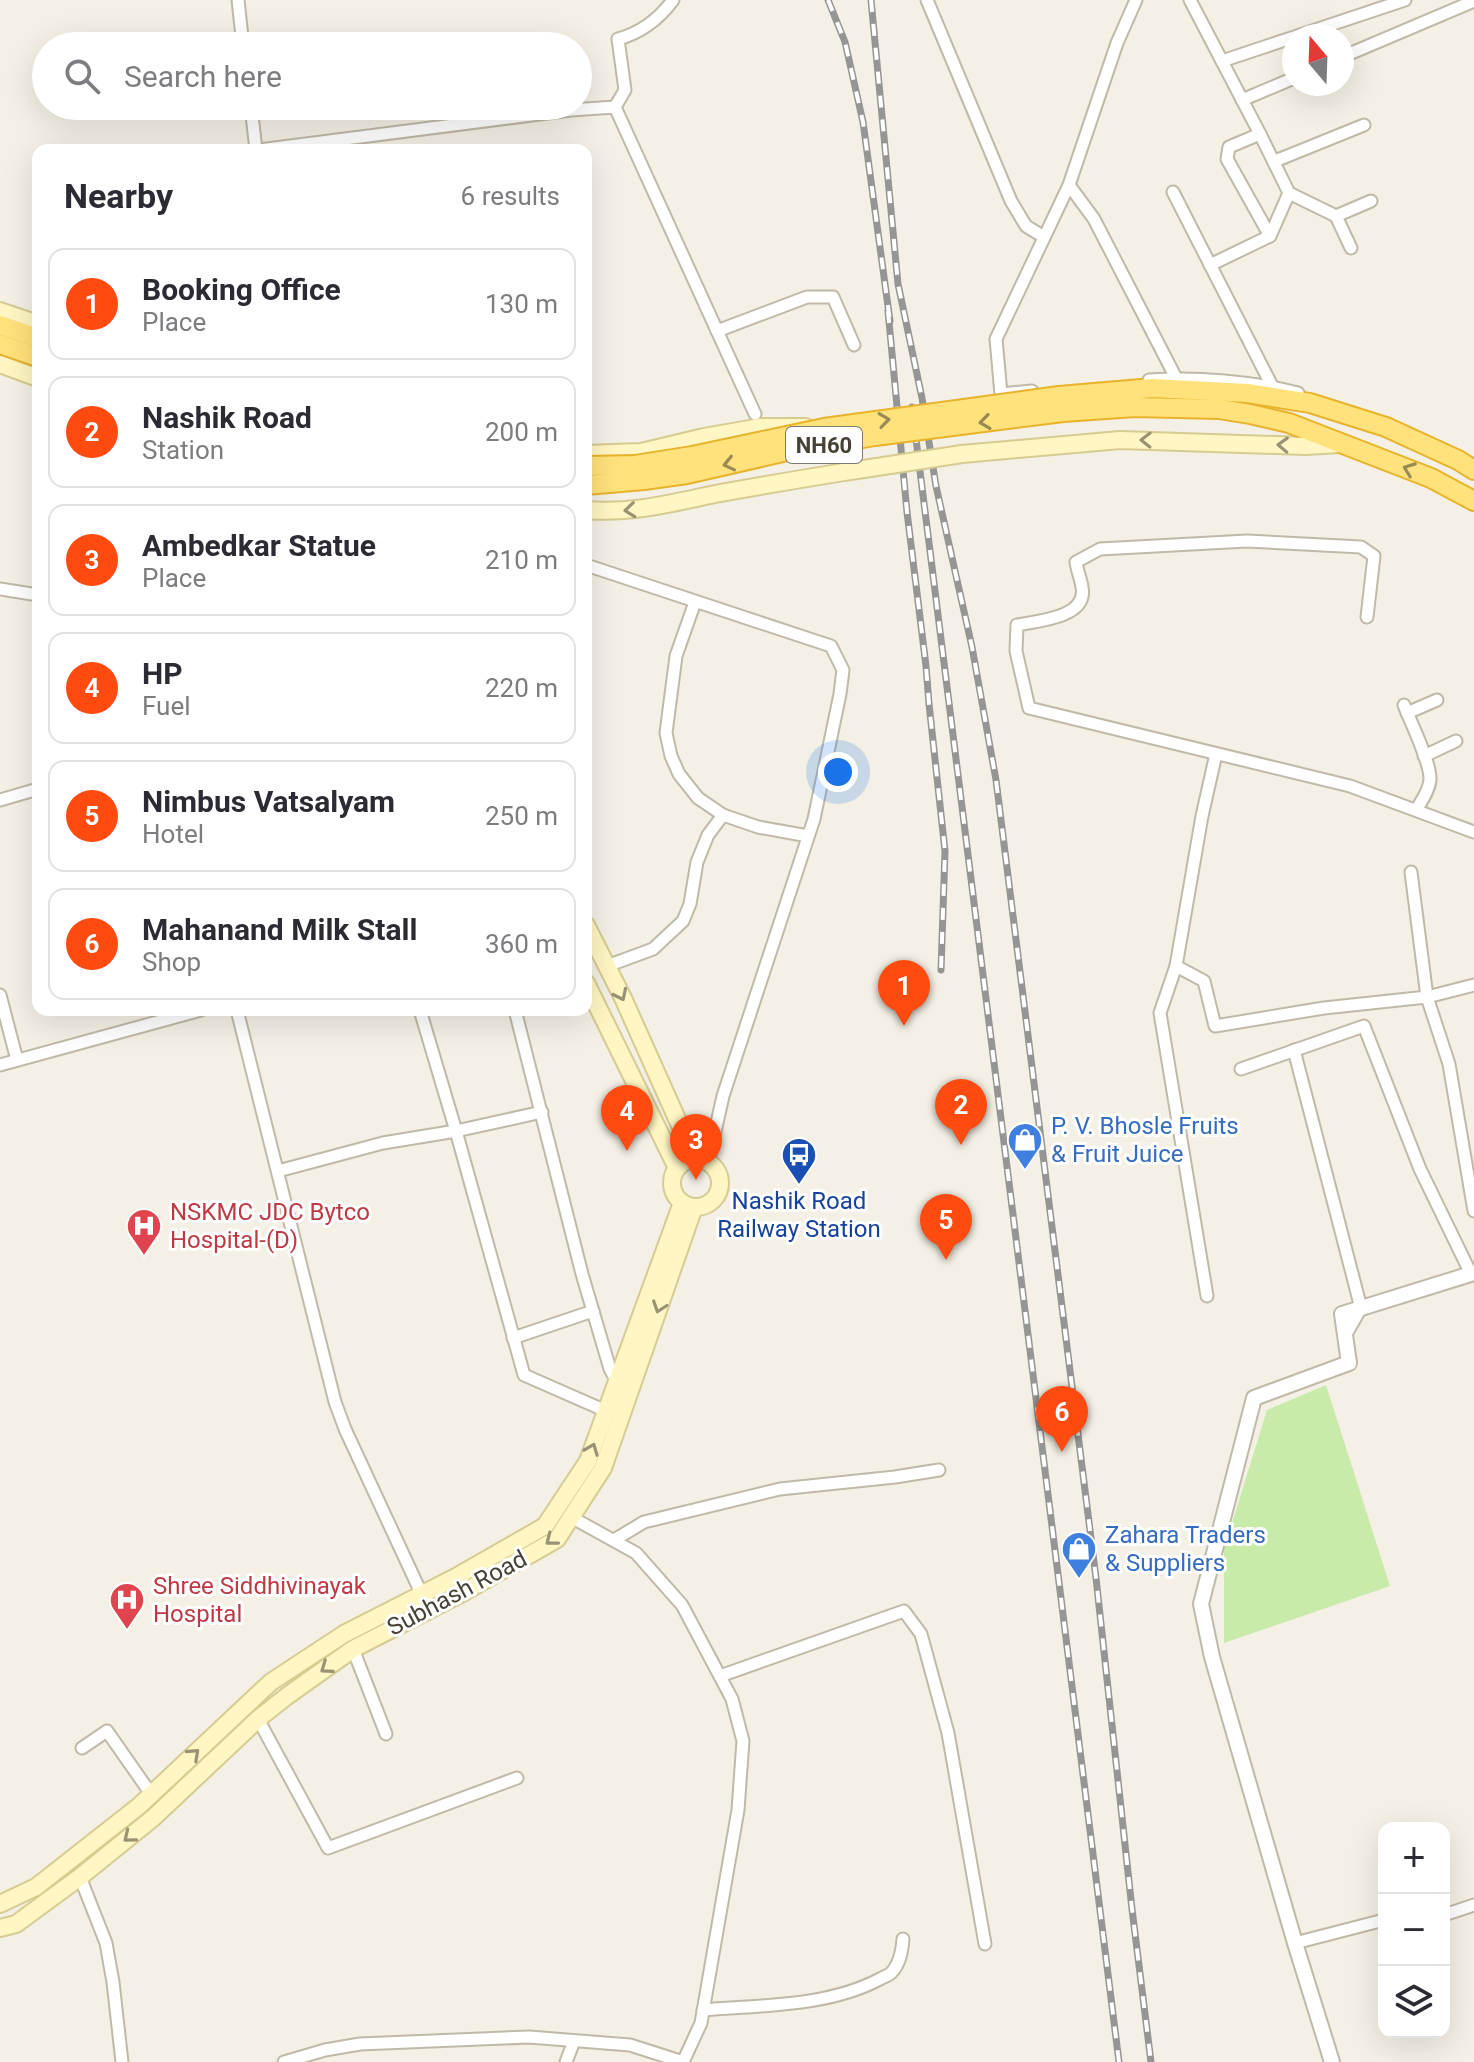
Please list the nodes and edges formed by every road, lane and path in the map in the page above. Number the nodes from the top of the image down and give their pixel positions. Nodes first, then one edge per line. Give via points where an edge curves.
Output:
1 (238, 0) edge
2 (673, 0) edge
3 (927, 0) edge
4 (1136, 0) edge
5 (1190, 0) edge
6 (1405, 0) edge
7 (1474, 1) edge
8 (1332, 24) edge
9 (241, 32) edge
10 (1282, 40) edge
11 (1354, 52) edge
12 (1222, 61) junction
13 (1282, 83) edge
14 (1242, 100) junction
15 (615, 107) junction
16 (592, 109) edge
17 (253, 120) edge
18 (493, 120) edge
19 (1364, 125) dead end
20 (1260, 134) junction
21 (257, 144) edge
22 (305, 144) edge
23 (1275, 161) junction
24 (1069, 185) junction
25 (1173, 192) dead end
26 (1289, 193) junction
27 (1371, 201) dead end
28 (1336, 216) junction
29 (1270, 236) junction
30 (1044, 237) junction
31 (1351, 248) dead end
32 (1210, 265) junction
33 (0, 311) edge
34 (32, 322) edge
35 (0, 325) edge
36 (717, 331) junction
37 (32, 336) edge
38 (0, 344) edge
39 (854, 345) dead end
40 (32, 355) edge
41 (0, 364) edge
42 (32, 376) edge
43 (1176, 378) junction
44 (1272, 386) junction
45 (1061, 404) junction
46 (758, 420) junction
47 (824, 428) junction
48 (1341, 444) junction
49 (592, 454) edge
50 (1474, 461) edge
51 (592, 466) edge
52 (1474, 470) edge
53 (592, 484) edge
54 (1474, 501) edge
55 (592, 511) edge
56 (592, 567) edge
57 (0, 589) edge
58 (32, 594) edge
59 (695, 602) junction
60 (1367, 617) dead end
61 (1437, 700) dead end
62 (1456, 741) dead end
63 (1216, 754) junction
64 (1424, 756) junction
65 (32, 791) edge
66 (0, 800) edge
67 (1416, 810) junction
68 (723, 815) junction
69 (1474, 831) edge
70 (808, 836) junction
71 (1411, 872) dead end
72 (592, 937) edge
73 (607, 966) junction
74 (1176, 966) junction
75 (1474, 985) edge
76 (0, 995) edge
77 (592, 995) edge
78 (1427, 997) junction
79 (179, 1016) edge
80 (239, 1016) edge
81 (422, 1016) edge
82 (517, 1016) edge
83 (1294, 1050) junction
84 (17, 1060) junction
85 (0, 1065) edge
86 (1241, 1069) dead end
87 (542, 1112) junction
88 (456, 1131) junction
89 (702, 1161) junction
90 (677, 1168) junction
91 (278, 1171) junction
92 (688, 1205) junction
93 (1474, 1211) edge
94 (1473, 1274) edge
95 (1207, 1296) dead end
96 (1360, 1309) junction
97 (593, 1311) junction
98 (513, 1338) junction
99 (617, 1382) junction
100 (606, 1411) junction
101 (939, 1470) dead end
102 (571, 1517) junction
103 (614, 1540) junction
104 (426, 1602) junction
105 (353, 1649) junction
106 (720, 1676) junction
107 (258, 1719) junction
108 (386, 1734) dead end
109 (82, 1748) dead end
110 (517, 1778) dead end
111 (151, 1794) junction
112 (80, 1877) junction
113 (0, 1904) edge
114 (1474, 1905) edge
115 (1450, 1913) edge
116 (1378, 1922) edge
117 (0, 1928) edge
118 (903, 1939) dead end
119 (1295, 1943) junction
120 (985, 1944) dead end
121 (703, 2010) junction
122 (574, 2041) junction
123 (122, 2062) edge
124 (284, 2062) edge
125 (566, 2062) edge
126 (683, 2062) edge
127 (1332, 2062) edge

1 - 9 street
2 - 15 street via 636,35 618,39 625,90
3 - 30 street via 1011,201 1026,226
4 - 24 street
5 - 12 street
6 - 8 street
7 - 11 street
10 - 12 street
12 - 14 street
13 - 14 street
14 - 20 street
15 - 16 street
15 - 36 street
17 - 21 street
18 - 22 street
19 - 23 street
20 - 23 street
20 - 29 street via 1229,147 1227,159
23 - 26 street
24 - 30 street
24 - 43 street via 1094,219
25 - 32 street
26 - 28 street
26 - 29 street
27 - 28 street
28 - 31 street
29 - 32 street
30 - 43 street via 996,339 1001,394
32 - 44 street
33 - 34 main road
35 - 37 highway
36 - 39 street via 807,297 833,297
36 - 46 street
38 - 40 highway
41 - 42 main road
43 - 44 street
44 - 50 street via 1413,431
47 -> 45 highway, NH60, bridge
45 - 48 highway, NH60 via 1219,409 1289,423
45 - 52 highway, NH60 via 1153,388 1310,403 1386,427
45 -> 53 highway, NH60, bridge via 796,449 687,474
46 - 47 main road, bridge
46 - 49 main road via 641,452
47 - 51 highway, NH60, bridge via 692,456
54 -> 48 highway, NH60 via 1431,478
48 -> 55 main road, bridge via 1120,440 962,454 660,506
56 - 59 street
57 - 58 street
59 - 68 street via 676,656 666,733 683,780
59 - 70 street via 831,646 843,670
60 - 63 street via 1374,556 1361,547 1247,541 1100,549 1076,562 1083,589 1080,602 1056,618 1017,625 1016,651 1029,708
61 - 64 street via 1406,709
62 - 64 street
63 - 67 street via 1350,786
63 - 74 street
64 - 67 street via 1430,778
65 - 66 street
67 - 69 street
68 - 70 street
68 - 73 street via 697,862 683,921 653,949
70 - 89 street
71 - 78 street
72 - 73 main road
73 -> 89 main road
74 - 78 street via 1204,981 1215,1026
74 - 95 street via 1160,1013
75 - 78 street
76 - 84 street
77 - 90 main road
78 - 93 street via 1449,1064
79 - 84 street
80 - 91 street
81 - 88 street
82 - 87 street
83 - 86 street
83 - 94 street via 1364,1026 1420,1169
83 - 96 street
84 - 85 street
87 - 88 street
87 - 97 street
88 - 91 street via 383,1143
88 - 98 street
89 - 90 main road
89 - 92 main road via 718,1174 719,1188 712,1201
90 - 92 main road via 672,1183 676,1197
91 - 104 street via 335,1402
92 - 99 main road, Subhash Road
92 -> 102 main road, Subhash Road via 603,1468
94 - 96 street
96 - 119 street via 1342,1314 1349,1363 1254,1398 1201,1604
97 - 98 street
97 - 99 street
98 - 100 street via 524,1375
99 - 100 main road, Subhash Road
104 -> 100 main road, Subhash Road via 545,1526 588,1461
101 - 103 street via 780,1489 644,1522
102 - 103 street
102 -> 104 main road, Subhash Road via 557,1539
103 - 106 street via 636,1553 682,1605
104 - 105 main road, Subhash Road
111 -> 104 main road, Subhash Road via 271,1682 344,1634
105 -> 107 main road, Subhash Road
105 - 108 street
106 - 120 street via 904,1611 921,1634 948,1733
106 - 121 street via 743,1741 738,1810
107 - 110 street via 328,1848
107 -> 112 main road, Subhash Road via 153,1818
109 - 111 street via 107,1731
111 - 113 main road, Subhash Road via 70,1863
112 - 117 main road, Subhash Road via 16,1924
112 - 123 street via 106,1943
114 - 115 street
116 - 119 street
118 - 121 street via 901,1958 891,1973 865,1987 806,2000
119 - 127 street
121 - 126 street
122 - 124 street via 529,2037 360,2044
122 - 125 street
122 - 126 street via 630,2045

